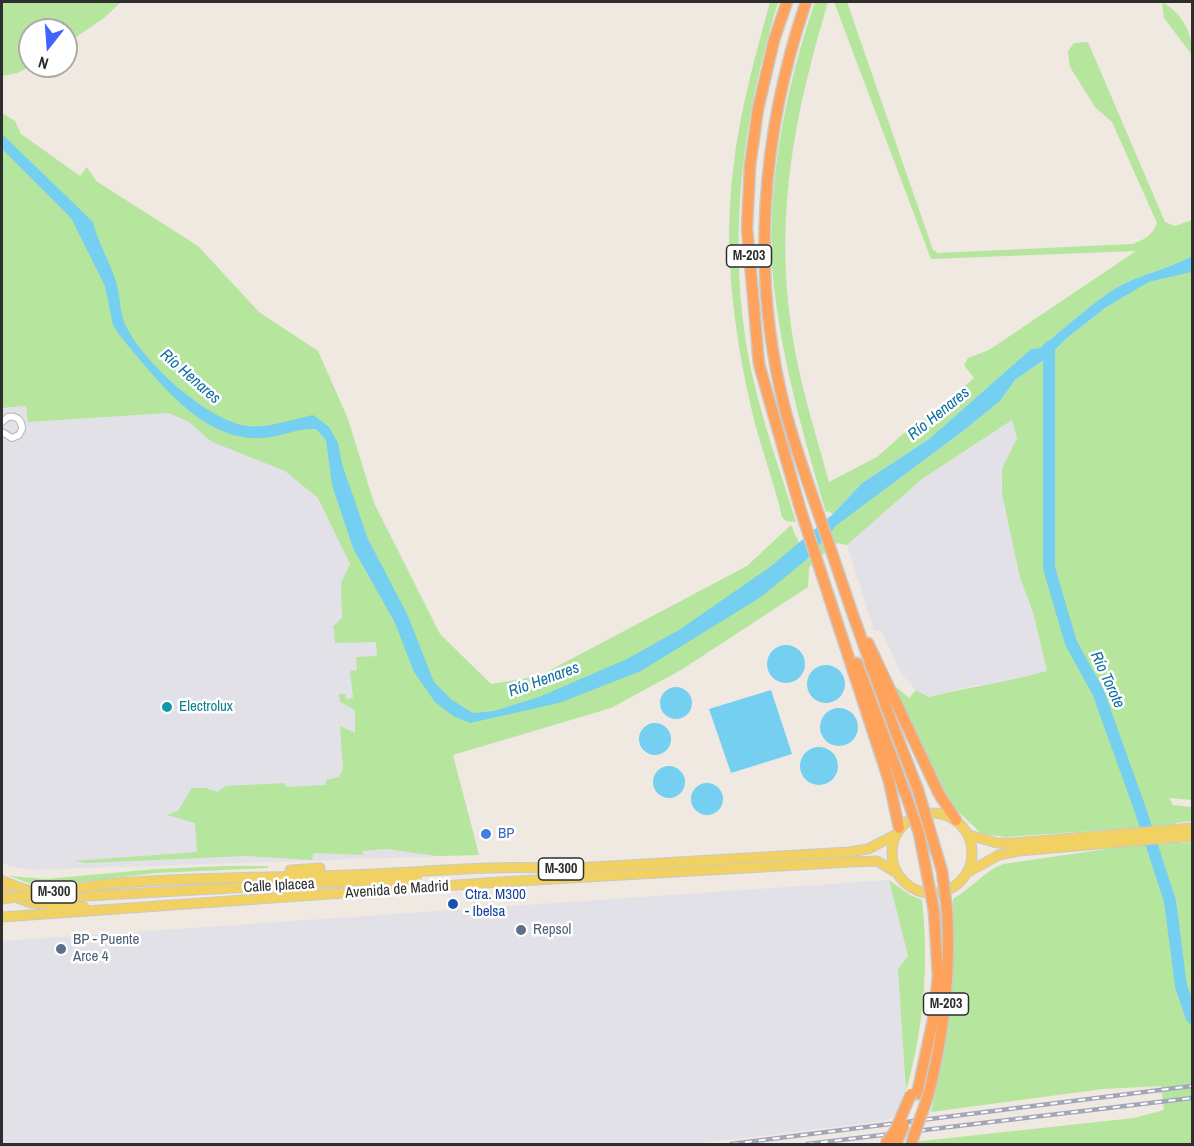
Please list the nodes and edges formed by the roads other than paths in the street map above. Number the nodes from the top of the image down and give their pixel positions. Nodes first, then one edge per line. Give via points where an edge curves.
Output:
1 (787, 2) edge
2 (806, 2) edge
3 (2, 422) edge
4 (2, 433) edge
5 (825, 580) junction
6 (842, 583) junction
7 (956, 820) junction
8 (1192, 828) edge
9 (897, 832) junction
10 (1178, 833) junction
11 (969, 835) junction
12 (1192, 836) edge
13 (1093, 840) junction
14 (320, 868) dead end
15 (559, 869) junction
16 (968, 872) junction
17 (897, 873) junction
18 (237, 876) junction
19 (2, 881) edge
20 (2, 892) edge
21 (2, 899) edge
22 (254, 899) junction
23 (2, 917) edge
24 (918, 1095) junction
25 (885, 1144) edge
26 (896, 1144) edge
27 (911, 1144) edge

1 - 5 highway, M-203 via 758,109 747,228 759,364
2 - 6 highway, M-203 via 774,116 767,168 764,229 768,302 786,413
3 - 4 street via 12,416 22,425 16,437
5 - 9 highway, M-203 via 889,781
5 - 24 highway, M-203, bridge via 907,798 921,843 934,911 938,976
6 - 7 highway via 939,794
6 - 24 highway, M-203, bridge via 874,679 918,790 942,871 949,965 945,1020
7 - 9 main road, M-300 via 931,812 915,816
7 - 11 main road
8 - 10 main road, M-300
9 - 15 main road, Avenida de Madrid / M-300 via 868,849 849,852
9 - 17 main road via 891,851
10 - 12 main road, M-300
10 - 13 main road, M-300
11 - 13 main road, M-300 via 997,843
11 - 16 main road via 973,857
13 - 16 main road, M-300 via 999,855
14 - 18 main road
15 - 18 main road, Avenida de Madrid / M-300
15 - 19 main road, Calle Iplacea via 109,897 35,893
16 - 17 main road, M-300 via 948,890 936,893 916,890
17 - 22 main road, Avenida de Madrid / M-300 via 877,861 850,862
18 - 21 main road, Avenida de Madrid / M-300, bridge via 107,884
20 - 22 main road, Calle Iplacea via 31,903 65,907
22 - 23 main road, Avenida de Madrid / M-300
24 - 25 highway, bridge
24 - 26 highway, bridge
24 - 27 highway, M-203, bridge

